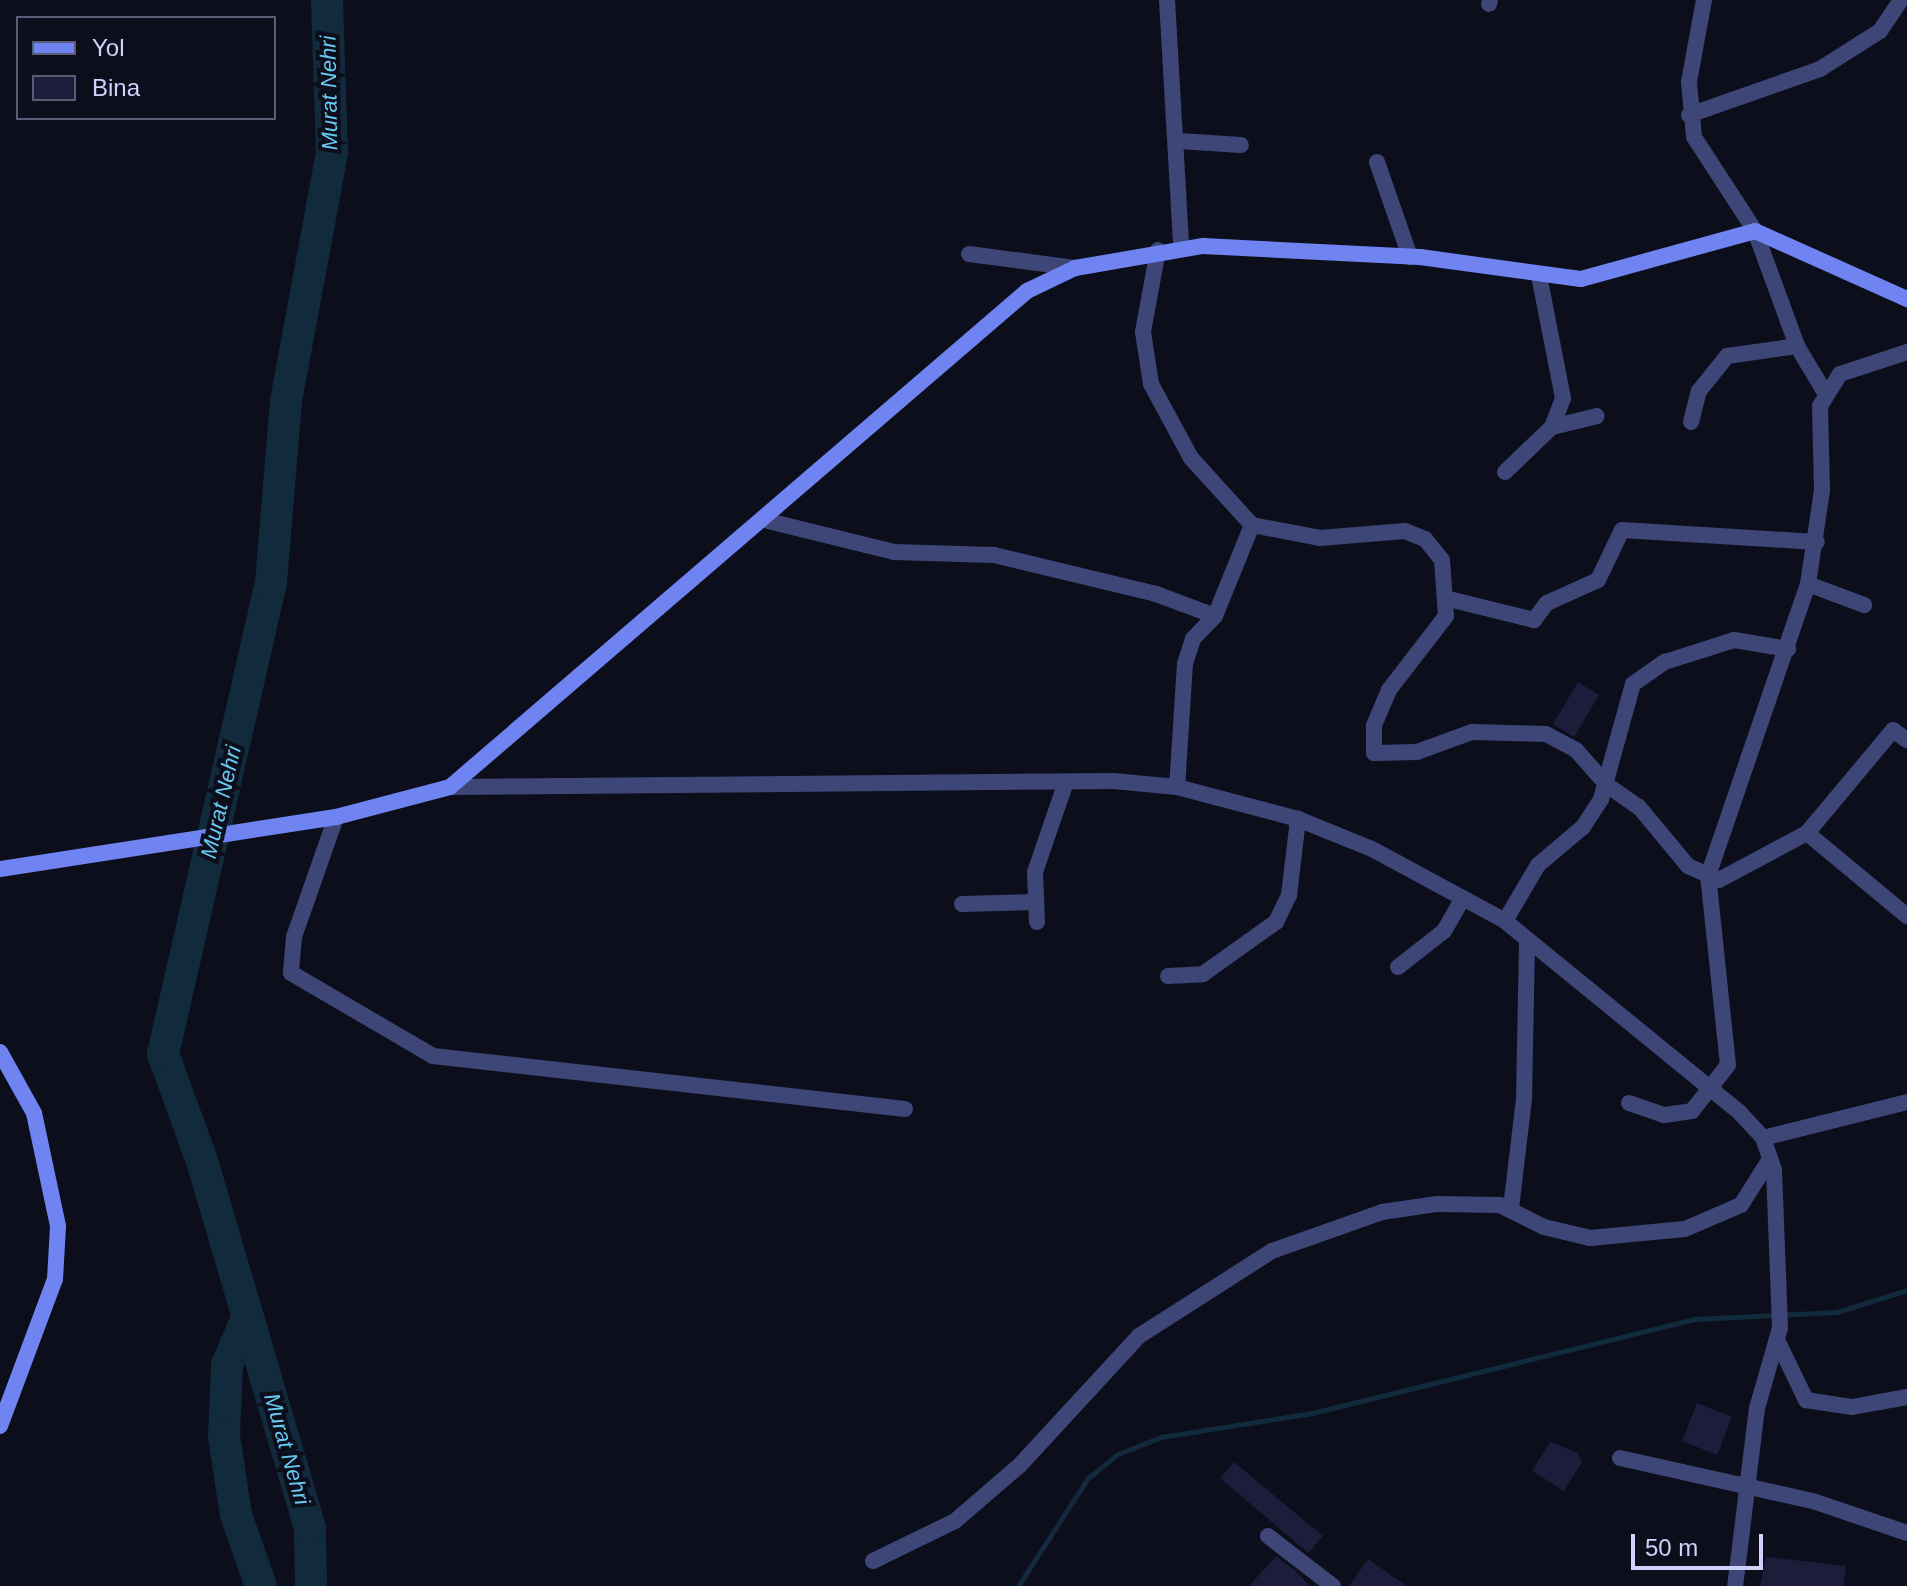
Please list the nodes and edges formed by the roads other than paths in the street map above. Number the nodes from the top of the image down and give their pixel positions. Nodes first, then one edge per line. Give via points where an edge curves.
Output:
1 (1167, 0) edge
2 (1704, 0) edge
3 (1901, 0) edge
4 (1689, 115) junction
5 (1179, 141) junction
6 (1241, 145) dead end
7 (1377, 162) dead end
8 (1755, 231) junction
9 (1181, 245) junction
10 (1158, 250) junction
11 (969, 254) dead end
12 (1410, 257) junction
13 (1075, 268) junction
14 (1539, 276) junction
15 (1907, 299) edge
16 (1797, 346) junction
17 (1907, 352) edge
18 (1824, 391) junction
19 (1597, 416) dead end
20 (1691, 422) dead end
21 (1552, 427) junction
22 (1505, 472) dead end
23 (768, 521) junction
24 (1252, 525) junction
25 (1817, 542) junction
26 (1808, 584) junction
27 (1449, 599) junction
28 (1864, 605) dead end
29 (1215, 616) junction
30 (1788, 649) junction
31 (1907, 740) edge
32 (1066, 782) junction
33 (1607, 785) junction
34 (450, 787) junction
35 (1177, 787) junction
36 (336, 817) junction
37 (1298, 819) junction
38 (1807, 833) junction
39 (0, 869) edge
40 (1708, 876) junction
41 (1463, 898) junction
42 (1034, 902) junction
43 (962, 904) dead end
44 (1907, 916) edge
45 (1505, 921) junction
46 (1037, 922) dead end
47 (1527, 940) junction
48 (1398, 967) dead end
49 (1168, 976) dead end
50 (0, 1052) edge
51 (1713, 1091) junction
52 (1907, 1102) edge
53 (1629, 1103) dead end
54 (905, 1109) dead end
55 (1763, 1138) junction
56 (1770, 1159) junction
57 (1511, 1208) junction
58 (1778, 1334) junction
59 (1907, 1397) edge
60 (0, 1426) edge
61 (1620, 1458) dead end
62 (1747, 1489) junction
63 (1907, 1533) edge
64 (1268, 1536) dead end
65 (873, 1561) dead end
66 (1333, 1586) edge
67 (1735, 1586) edge

1 - 5 street
2 - 4 street
3 - 4 street via 1880,31 1820,69
4 - 8 street via 1701,156
5 - 6 street
5 - 9 street
7 - 12 street
8 - 14 street via 1617,274
8 - 15 street
8 - 16 street
9 - 10 street
9 - 12 street
10 - 13 street
10 - 24 street via 1143,332 1151,384 1191,458
11 - 13 street
12 - 14 street
13 - 23 street via 1027,291
14 - 21 street via 1563,381
16 - 18 street
16 - 20 street via 1727,356 1699,391
17 - 18 street via 1857,365
18 - 25 street
19 - 21 street
21 - 22 street
23 - 29 street via 894,552 994,555 1156,594
23 - 34 street
24 - 27 street via 1320,538 1416,535 1442,560
24 - 29 street
25 - 26 street
25 - 27 street via 1622,530 1598,580 1547,603 1534,620
26 - 28 street
26 - 30 street
27 - 33 street via 1424,653 1389,690 1374,726 1374,753 1417,752 1472,732 1530,729 1576,750
29 - 35 street via 1193,639 1185,664
30 - 33 street via 1734,640 1647,672 1625,701
30 - 40 street via 1755,722 1735,813
31 - 38 street via 1893,730
32 - 34 street
32 - 35 street
32 - 42 street via 1041,845
33 - 40 street via 1639,807 1688,866
33 - 45 street via 1583,827 1526,881
34 - 36 street
35 - 37 street
36 - 39 street
36 - 54 street via 294,937 291,973 433,1056
37 - 41 street
37 - 49 street via 1289,895 1276,922 1203,974
38 - 40 street via 1719,880
38 - 44 street
40 - 51 street via 1730,1032 1728,1065
41 - 45 street
41 - 48 street via 1444,931
42 - 43 street
42 - 46 street
45 - 47 street
47 - 51 street
47 - 57 street via 1526,1070
50 - 60 street via 34,1113 58,1226 55,1279
51 - 53 street via 1678,1115
51 - 55 street
52 - 55 street
55 - 56 street
56 - 57 street via 1741,1205 1685,1229 1590,1238 1544,1227
56 - 58 street via 1781,1294
57 - 65 street via 1437,1204 1382,1212 1309,1235 1226,1276 1139,1336 1020,1465 955,1521
58 - 59 street via 1793,1381 1815,1404 1852,1407
58 - 62 street via 1757,1408
61 - 62 street
62 - 63 street via 1813,1501
62 - 67 street
64 - 66 street

